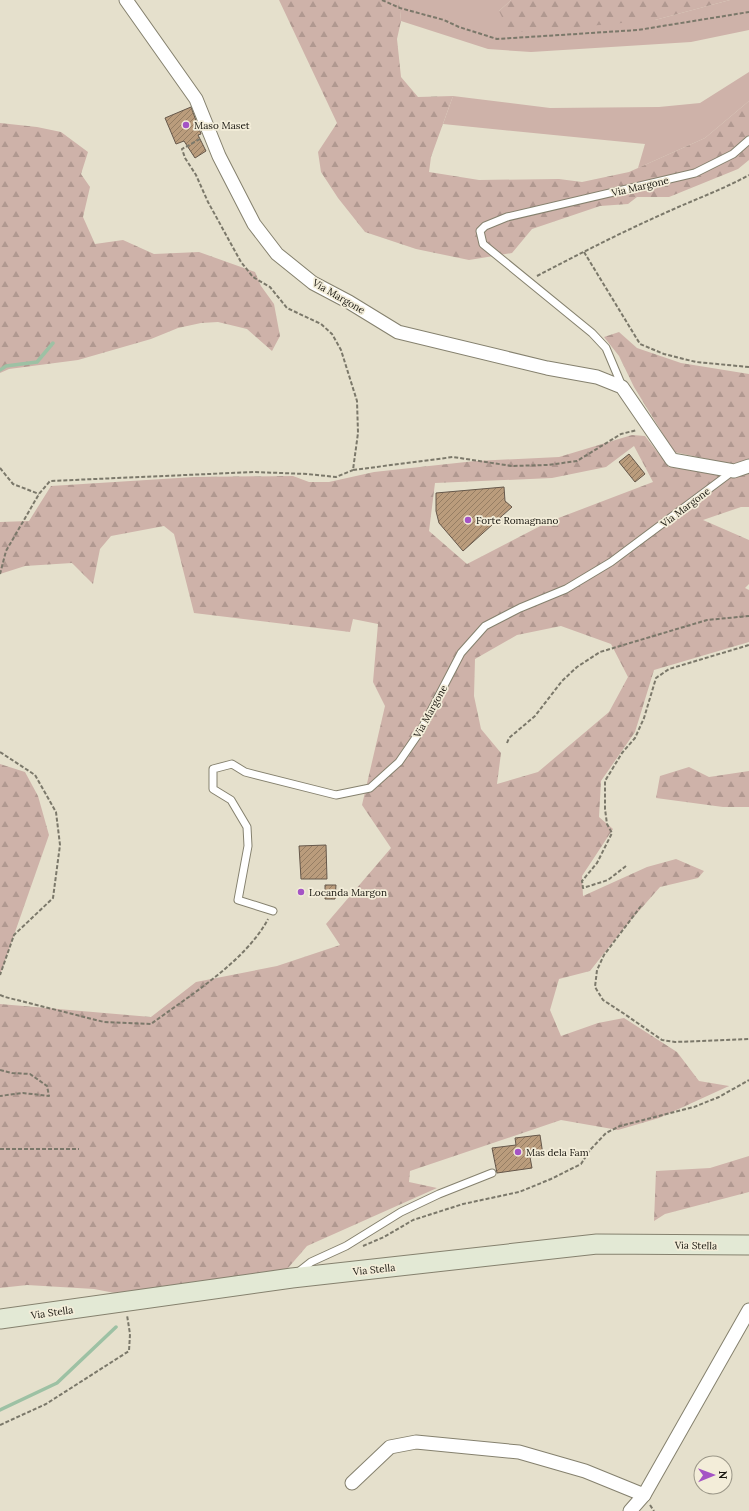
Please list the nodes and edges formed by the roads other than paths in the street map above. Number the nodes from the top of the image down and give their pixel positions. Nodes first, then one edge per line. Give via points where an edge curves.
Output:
1 (126, 0) edge
2 (749, 140) edge
3 (622, 387) junction
4 (749, 466) edge
5 (734, 471) junction
6 (273, 911) road end
7 (492, 1173) dead end
8 (749, 1245) edge
9 (292, 1278) junction
10 (749, 1310) edge
11 (0, 1319) edge
12 (352, 1483) dead end
13 (644, 1495) junction
14 (630, 1511) edge

1 - 3 street, Via Margone via 196,99 219,156 254,224 277,254 313,283 398,332 547,368 597,376
2 - 3 lane, Via Margone via 733,154 695,173 507,217 485,226 480,231 483,244 592,333 606,348
3 - 5 street, Via Margone via 672,460
4 - 5 street, Via Margone
5 - 6 lane, Via Margone via 611,562 566,589 485,626 460,653 421,730 399,762 370,788 336,795 245,772 232,764 213,769 213,789 231,800 247,827 248,846 238,900
7 - 9 lane via 401,1212 346,1246 311,1262
8 - 9 main road, Via Stella via 597,1244
9 - 11 main road, Via Stella
10 - 13 street
12 - 13 street via 390,1447 416,1442 519,1452 585,1471
13 - 14 street

